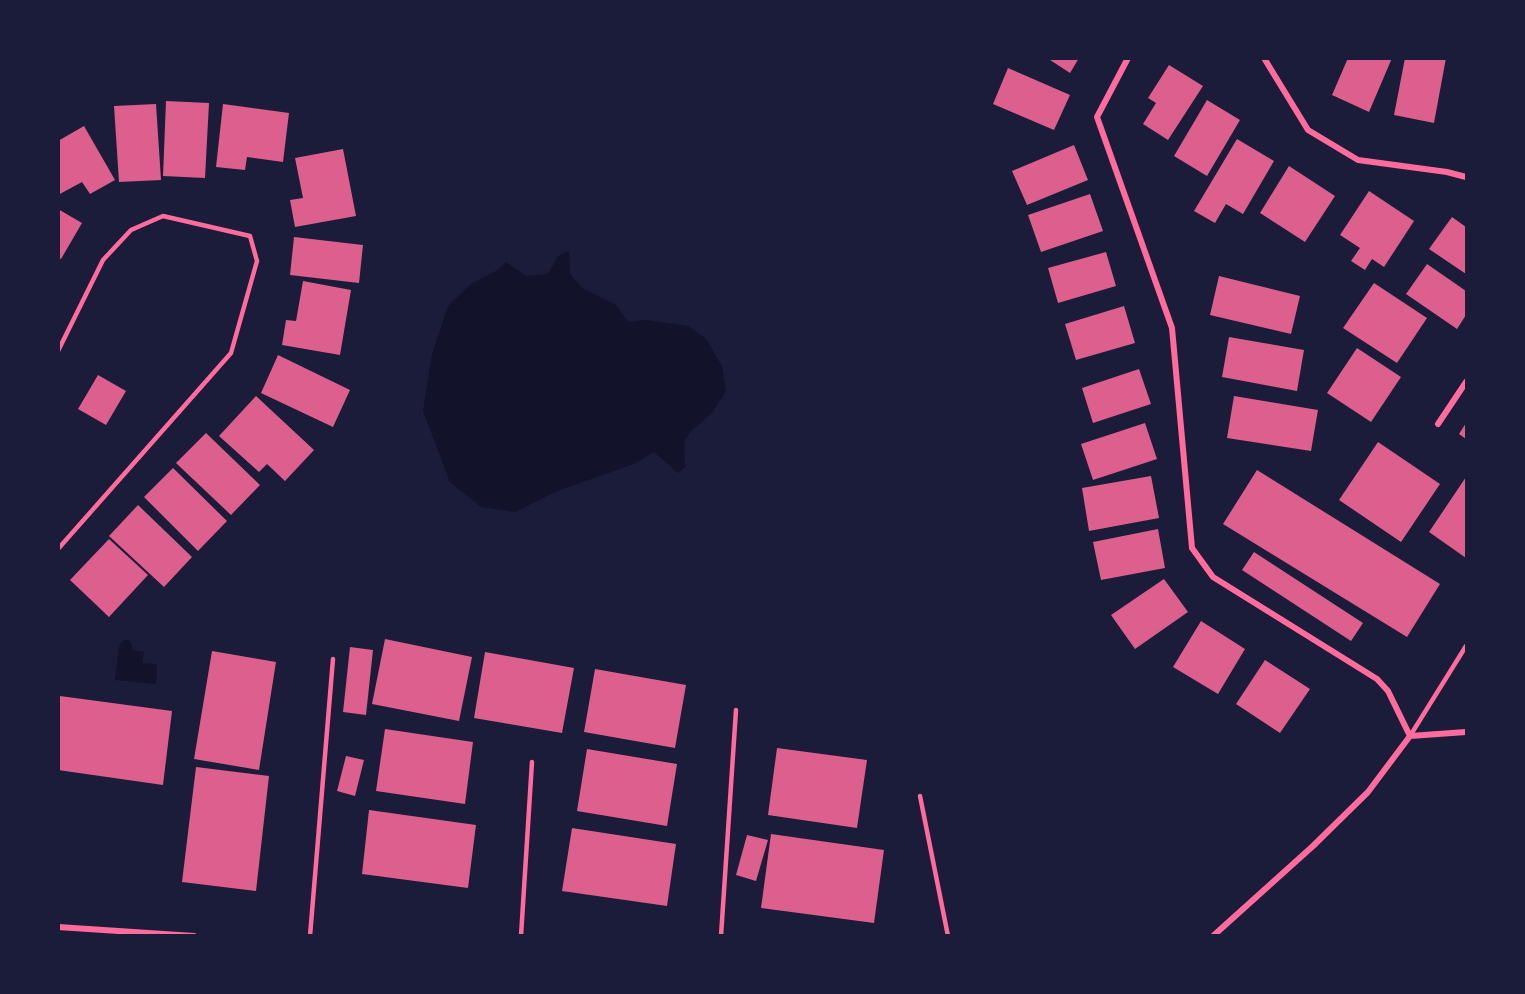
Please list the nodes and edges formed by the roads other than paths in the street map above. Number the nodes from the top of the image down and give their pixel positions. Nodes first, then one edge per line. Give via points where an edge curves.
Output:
1 (1128, 58) edge
2 (1264, 58) edge
3 (1467, 177) edge
4 (58, 351) edge
5 (1467, 382) edge
6 (1438, 424) dead end
7 (58, 549) edge
8 (1467, 646) edge
9 (333, 659) dead end
10 (736, 710) dead end
11 (1467, 732) edge
12 (1410, 736) junction
13 (532, 762) dead end
14 (920, 796) dead end
15 (58, 927) edge
16 (194, 936) edge
17 (310, 936) edge
18 (521, 936) edge
19 (721, 936) edge
20 (948, 936) edge
21 (1213, 936) edge

1 - 12 street via 1097,117 1172,328 1192,548 1213,577 1377,679 1388,692
2 - 3 street via 1308,130 1358,160
4 - 7 lane via 103,260 131,230 163,216 250,236 257,261 231,354
5 - 6 street
8 - 12 lane
9 - 17 lane
10 - 19 lane
11 - 12 street
12 - 21 street via 1368,792
13 - 18 lane
14 - 20 lane
15 - 16 street

